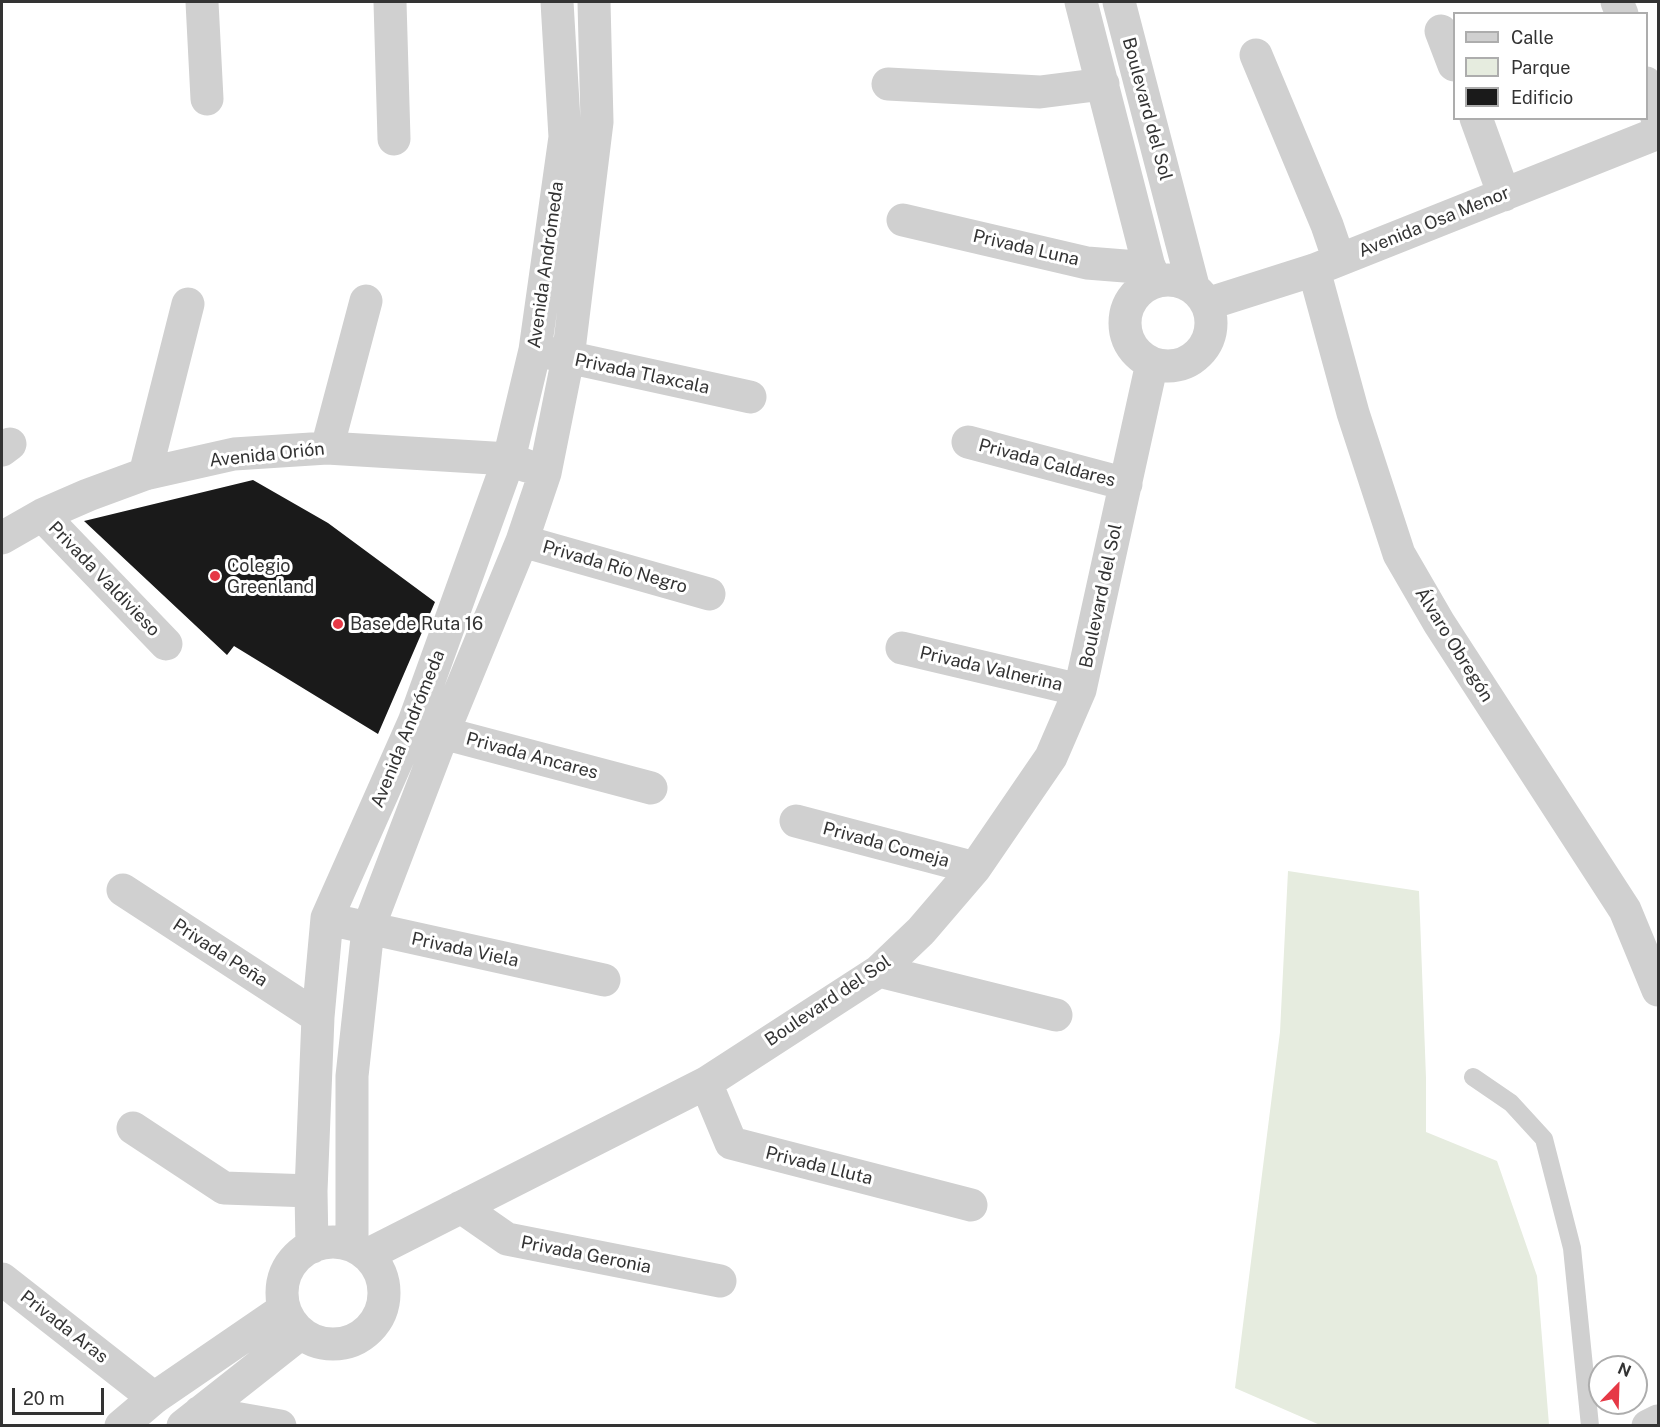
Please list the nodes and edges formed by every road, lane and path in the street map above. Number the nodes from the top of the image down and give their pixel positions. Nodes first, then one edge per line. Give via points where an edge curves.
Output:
1 (202, 2) edge
2 (390, 2) edge
3 (557, 2) edge
4 (594, 2) edge
5 (1081, 2) edge
6 (1119, 2) edge
7 (1441, 31) dead end
8 (1256, 55) dead end
9 (1453, 60) edge
10 (888, 84) dead end
11 (1103, 84) junction
12 (1648, 86) edge
13 (207, 99) dead end
14 (1477, 120) edge
15 (1659, 121) edge
16 (1659, 133) edge
17 (394, 139) dead end
18 (1504, 195) junction
19 (903, 220) dead end
20 (1327, 265) junction
21 (1152, 275) junction
22 (1200, 295) junction
23 (366, 301) dead end
24 (188, 304) dead end
25 (535, 350) junction
26 (568, 358) junction
27 (1152, 363) junction
28 (750, 397) dead end
29 (968, 442) dead end
30 (327, 448) junction
31 (509, 459) junction
32 (546, 473) junction
33 (145, 474) junction
34 (1126, 484) junction
35 (42, 515) junction
36 (2, 538) edge
37 (522, 541) junction
38 (709, 594) dead end
39 (166, 644) dead end
40 (902, 648) dead end
41 (1080, 690) junction
42 (429, 728) junction
43 (651, 788) dead end
44 (796, 821) dead end
45 (975, 868) junction
46 (123, 890) dead end
47 (327, 918) junction
48 (368, 929) junction
49 (879, 971) junction
50 (604, 980) dead end
51 (1659, 990) edge
52 (1056, 1015) dead end
53 (318, 1017) junction
54 (1473, 1077) dead end
55 (706, 1083) junction
56 (133, 1128) dead end
57 (311, 1191) junction
58 (971, 1205) dead end
59 (461, 1207) junction
60 (312, 1247) junction
61 (360, 1250) junction
62 (2, 1279) edge
63 (720, 1281) dead end
64 (293, 1321) junction
65 (154, 1398) junction
66 (191, 1419) edge
67 (1659, 1421) edge
68 (121, 1425) edge
69 (280, 1425) edge
70 (1590, 1425) edge
71 (1648, 1425) edge

1 - 13 street
2 - 17 street
3 - 25 street, Avenida Andrómeda via 565,136
4 - 26 street, Avenida Andrómeda via 597,122
5 - 11 street, Boulevard del Sol
6 - 22 street, Boulevard del Sol
7 - 9 street
8 - 20 street, Álvaro Obregón via 1328,225
10 - 11 street via 1040,92
11 - 21 street, Boulevard del Sol
12 - 15 street
14 - 18 street
16 - 18 street, Avenida Osa Menor
18 - 20 street, Avenida Osa Menor
19 - 21 street, Privada Luna
20 - 22 street, Avenida Osa Menor
20 - 51 street, Álvaro Obregón via 1353,413 1399,554 1439,623 1625,910
21 - 22 street via 1172,280
21 - 27 street via 1130,303 1125,325 1133,348
22 - 27 street via 1211,319 1205,347 1181,364
23 - 30 street
24 - 33 street
25 - 26 street, Privada Tlaxcala
25 - 31 street, Avenida Andrómeda
26 - 28 street, Privada Tlaxcala
26 - 32 street, Avenida Andrómeda
27 - 34 street, Boulevard del Sol
29 - 34 street, Privada Caldares
30 - 31 street, Avenida Orión
30 - 33 street, Avenida Orión via 234,454
31 - 32 street, Avenida Orión
31 - 42 street, Avenida Andrómeda
32 - 37 street, Avenida Andrómeda
33 - 35 street, Avenida Orión
34 - 41 street, Boulevard del Sol
35 - 36 street, Avenida Orión
35 - 39 street, Privada Valdivieso
37 - 38 street, Privada Río Negro
37 - 42 street, Avenida Andrómeda
40 - 41 street, Privada Valnerina
41 - 45 street, Boulevard del Sol via 1051,757
42 - 43 street, Privada Ancares
42 - 47 street, Avenida Andrómeda
42 - 48 street, Avenida Andrómeda
44 - 45 street, Privada Comeja
45 - 49 street, Boulevard del Sol via 921,931
46 - 53 street, Privada Peña
47 - 48 street, Privada Viela
47 - 53 street, Avenida Andrómeda
48 - 50 street, Privada Viela
48 - 61 street, Avenida Andrómeda via 352,1076
49 - 52 street
49 - 55 street, Boulevard del Sol
53 - 57 street, Avenida Andrómeda
54 - 70 lane via 1511,1103 1544,1139 1572,1248
55 - 58 street, Privada Lluta via 731,1143
55 - 59 street, Boulevard del Sol
56 - 57 street via 224,1188
57 - 60 street, Avenida Andrómeda
59 - 61 street, Boulevard del Sol
59 - 63 street, Privada Geronia via 507,1239
60 - 61 street via 335,1241
60 - 64 street via 289,1264 283,1280 281,1298
61 - 64 street via 378,1268 383,1284 379,1317 369,1330 340,1344 323,1343 308,1338
62 - 65 street, Privada Aras
64 - 65 street
64 - 66 street
65 - 68 street
66 - 69 street
67 - 71 street

